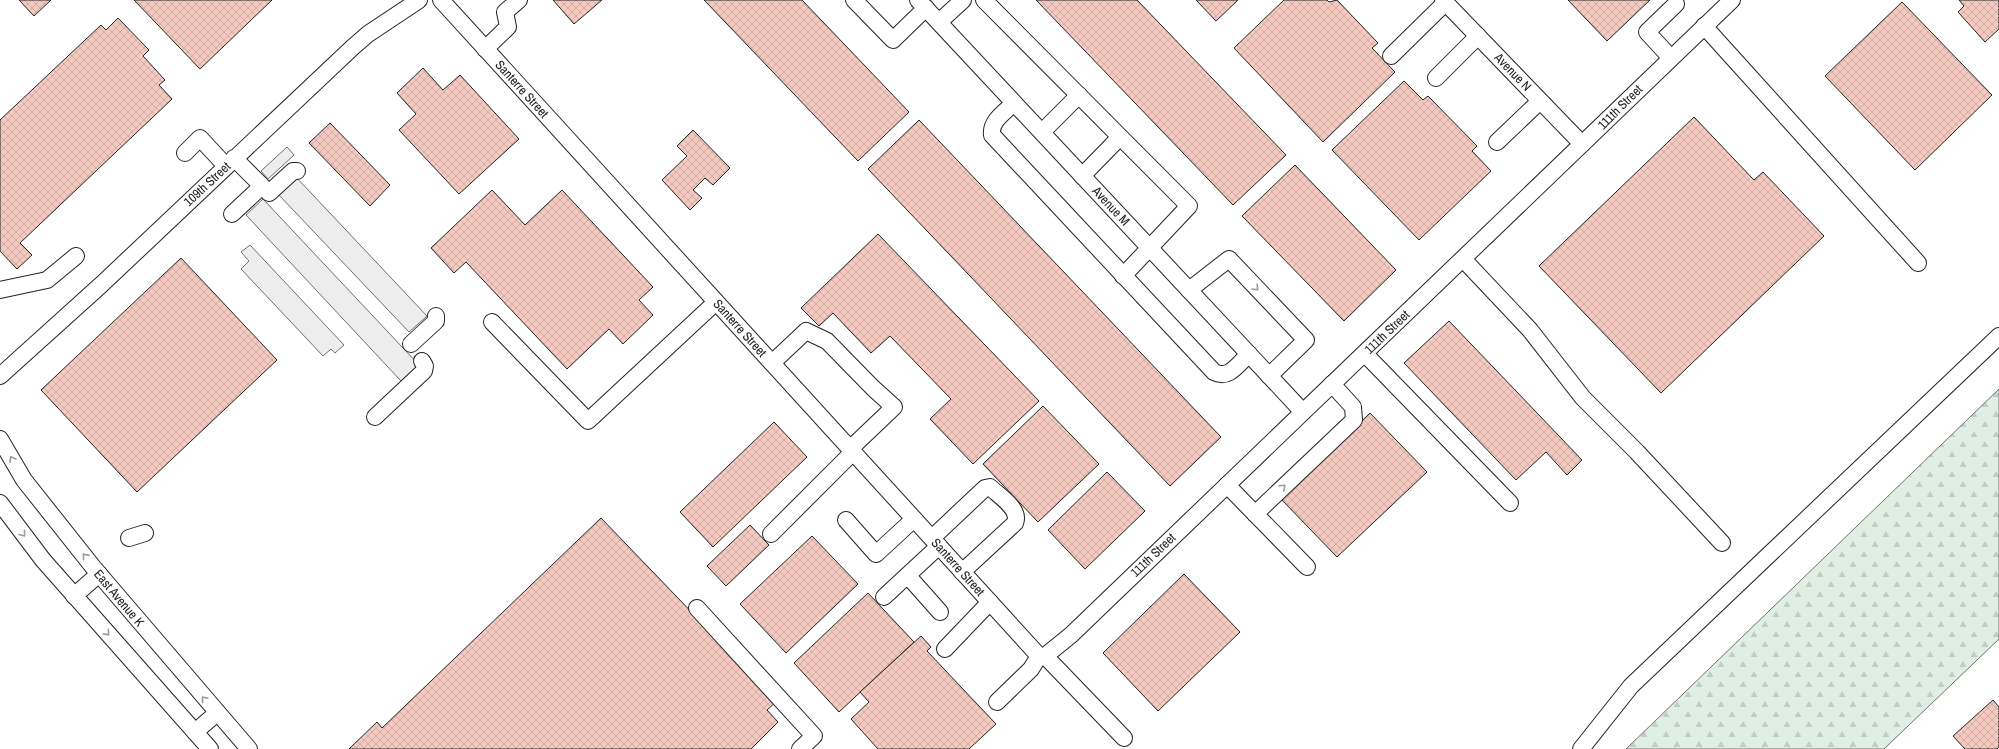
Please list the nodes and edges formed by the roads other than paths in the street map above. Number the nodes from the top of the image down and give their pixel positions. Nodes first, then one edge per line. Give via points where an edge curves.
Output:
1 (441, 0) edge
2 (519, 0) edge
3 (854, 0) edge
4 (962, 0) edge
5 (984, 0) edge
6 (1732, 0) edge
7 (415, 1) edge
8 (1445, 1) edge
9 (922, 4) edge
10 (1676, 4) dead end
11 (939, 22) junction
12 (1704, 26) junction
13 (1478, 36) junction
14 (485, 49) junction
15 (1391, 56) dead end
16 (1670, 57) junction
17 (1436, 78) dead end
18 (1079, 95) junction
19 (1540, 100) junction
20 (1014, 102) junction
21 (1042, 132) junction
22 (1120, 137) junction
23 (1497, 142) dead end
24 (1582, 144) junction
25 (185, 152) dead end
26 (230, 162) junction
27 (297, 171) dead end
28 (1082, 176) junction
29 (269, 193) dead end
30 (232, 214) dead end
31 (1150, 249) junction
32 (76, 256) dead end
33 (1463, 259) junction
34 (1918, 263) dead end
35 (1123, 276) junction
36 (0, 290) edge
37 (1189, 290) junction
38 (716, 302) junction
39 (436, 316) dead end
40 (492, 322) dead end
41 (1999, 336) edge
42 (411, 344) dead end
43 (1249, 354) junction
44 (1365, 354) junction
45 (422, 361) dead end
46 (772, 363) junction
47 (0, 376) edge
48 (1269, 376) junction
49 (1332, 384) junction
50 (1303, 412) junction
51 (375, 417) dead end
52 (0, 439) edge
53 (852, 451) junction
54 (1227, 484) junction
55 (0, 503) edge
56 (1510, 503) dead end
57 (1255, 514) junction
58 (914, 519) junction
59 (846, 520) dead end
60 (145, 533) dead end
61 (771, 534) dead end
62 (129, 538) dead end
63 (935, 542) junction
64 (1722, 543) dead end
65 (1307, 567) dead end
66 (962, 572) junction
67 (100, 574) junction
68 (908, 576) junction
69 (74, 596) junction
70 (884, 597) dead end
71 (990, 602) junction
72 (698, 608) dead end
73 (940, 612) dead end
74 (945, 649) dead end
75 (1042, 656) junction
76 (997, 702) dead end
77 (216, 713) junction
78 (195, 732) junction
79 (1124, 738) dead end
80 (210, 749) edge
81 (248, 749) edge
82 (800, 749) edge
83 (1581, 749) edge

1 - 14 street, Santerre Street
2 - 14 street via 505,12 508,27
3 - 9 street via 893,40
4 - 11 street
5 - 18 street
6 - 12 street, 111th Street
7 - 26 street, 109th Street via 361,40
8 - 13 street, Avenue N
8 - 15 street
9 - 11 street, Avenue M
10 - 16 street via 1647,32
11 - 20 street, Avenue M
12 - 16 street, 111th Street
12 - 34 street
13 - 17 street
13 - 19 street, Avenue N
14 - 38 street, Santerre Street
16 - 24 street, 111th Street
18 - 21 street
18 - 22 street
19 - 23 street
19 - 24 street, Avenue N
20 - 21 street, Avenue M
20 - 35 street via 995,121 991,128 992,135
21 - 28 street, Avenue M
22 - 28 street
22 - 31 street via 1189,206
24 - 33 street, 111th Street
25 - 26 street via 200,138
26 - 30 street via 262,186
26 - 47 street, 109th Street via 102,284
27 - 29 street via 293,170
28 - 31 street, Avenue M
31 - 35 street
31 - 37 street, Avenue M
32 - 36 street via 47,280
33 - 44 street, 111th Street
33 - 64 street via 1530,330 1583,398
35 - 43 street via 1214,372 1221,376 1228,374
37 - 43 street, Avenue M
37 -> 48 street via 1229,259 1306,340
38 - 40 street via 588,421
38 - 46 street, Santerre Street
39 - 42 street via 436,321
41 - 83 street via 1631,686
43 - 48 street, Avenue M
44 - 49 street, 111th Street
44 - 56 street
45 - 51 street via 425,364 424,371
46 - 53 street, Santerre Street
46 - 53 street via 806,331 827,341 894,407
48 - 50 street, Avenue M
49 - 50 street, 111th Street
57 -> 49 street via 1354,420 1353,407
50 - 54 street, 111th Street
67 -> 52 street, East Avenue K via 24,480
53 - 58 street, Santerre Street
53 - 61 street
54 - 57 street
54 - 75 street, 111th Street via 1071,635
55 -> 69 street
57 - 65 street
58 - 59 street via 876,554
58 - 63 street, Santerre Street
60 - 62 street
63 - 66 street, Santerre Street
63 - 66 street via 985,488 990,488 1015,511 1015,523
63 - 68 street
66 - 71 street, Santerre Street
67 - 69 street
77 -> 67 street, East Avenue K
68 - 70 street
68 - 73 street
69 -> 78 street
71 - 74 street
71 - 75 street, Santerre Street
72 - 82 street via 814,736
75 - 76 street, 111th Street
75 - 79 street, Santerre Street
77 - 78 street
77 - 81 street, East Avenue K
78 - 80 street

